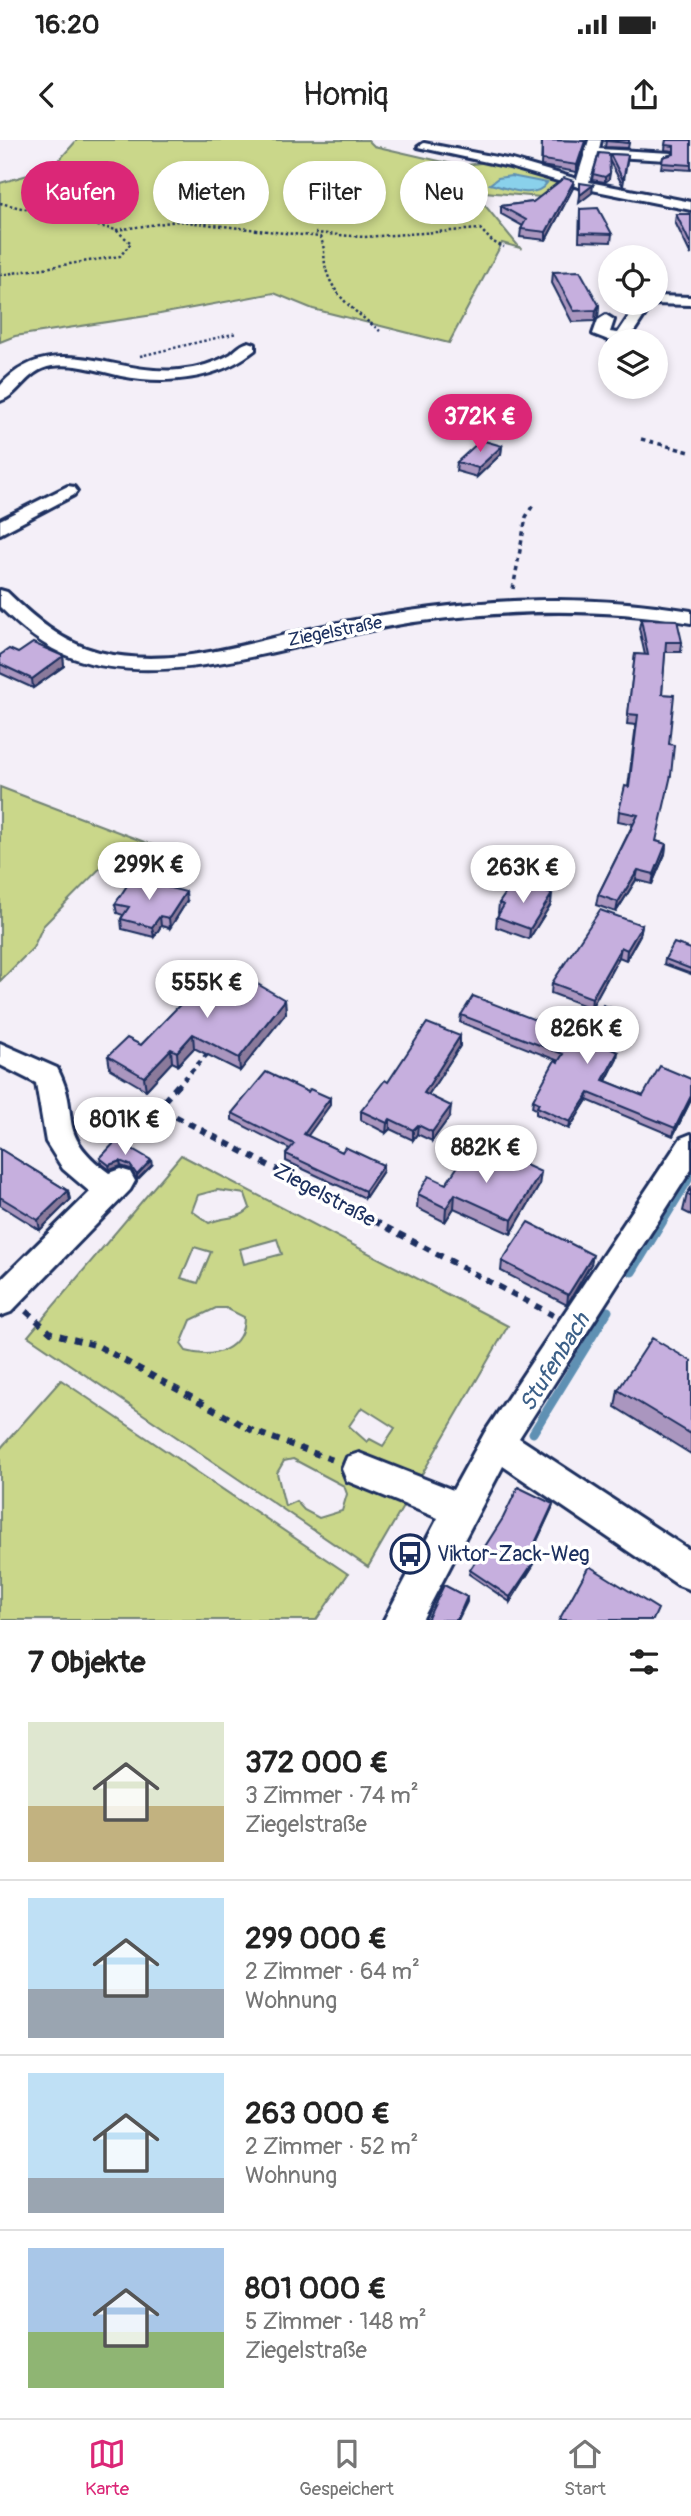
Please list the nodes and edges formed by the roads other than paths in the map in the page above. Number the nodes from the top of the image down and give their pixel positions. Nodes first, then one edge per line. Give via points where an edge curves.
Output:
1 (593, 146) edge
2 (424, 147) dead end
3 (667, 156) edge
4 (582, 184) junction
5 (691, 206) edge
6 (668, 300) edge
7 (691, 301) edge
8 (637, 315) edge
9 (606, 320) dead end
10 (249, 347) road end
11 (0, 396) edge
12 (68, 491) dead end
13 (0, 528) edge
14 (0, 596) edge
15 (691, 617) edge
16 (0, 1053) edge
17 (691, 1146) edge
18 (0, 1302) edge
19 (497, 1443) junction
20 (359, 1469) road end
21 (461, 1510) junction
22 (691, 1572) edge
23 (402, 1620) edge

1 - 3 street
1 - 4 street
2 - 4 street via 512,164
4 - 5 street
6 - 7 street
8 - 9 street via 624,336 616,338 601,334
10 - 11 street via 235,361 196,372 146,374 69,361 39,365 21,373
12 - 13 street
14 - 15 street, Ziegelstraße via 44,636 68,650 145,665 214,657 346,628 484,611 600,607
16 - 18 street via 47,1076 62,1147 71,1160 115,1186
17 - 19 street
19 - 21 street
19 - 22 street
20 - 21 street
21 - 23 street

